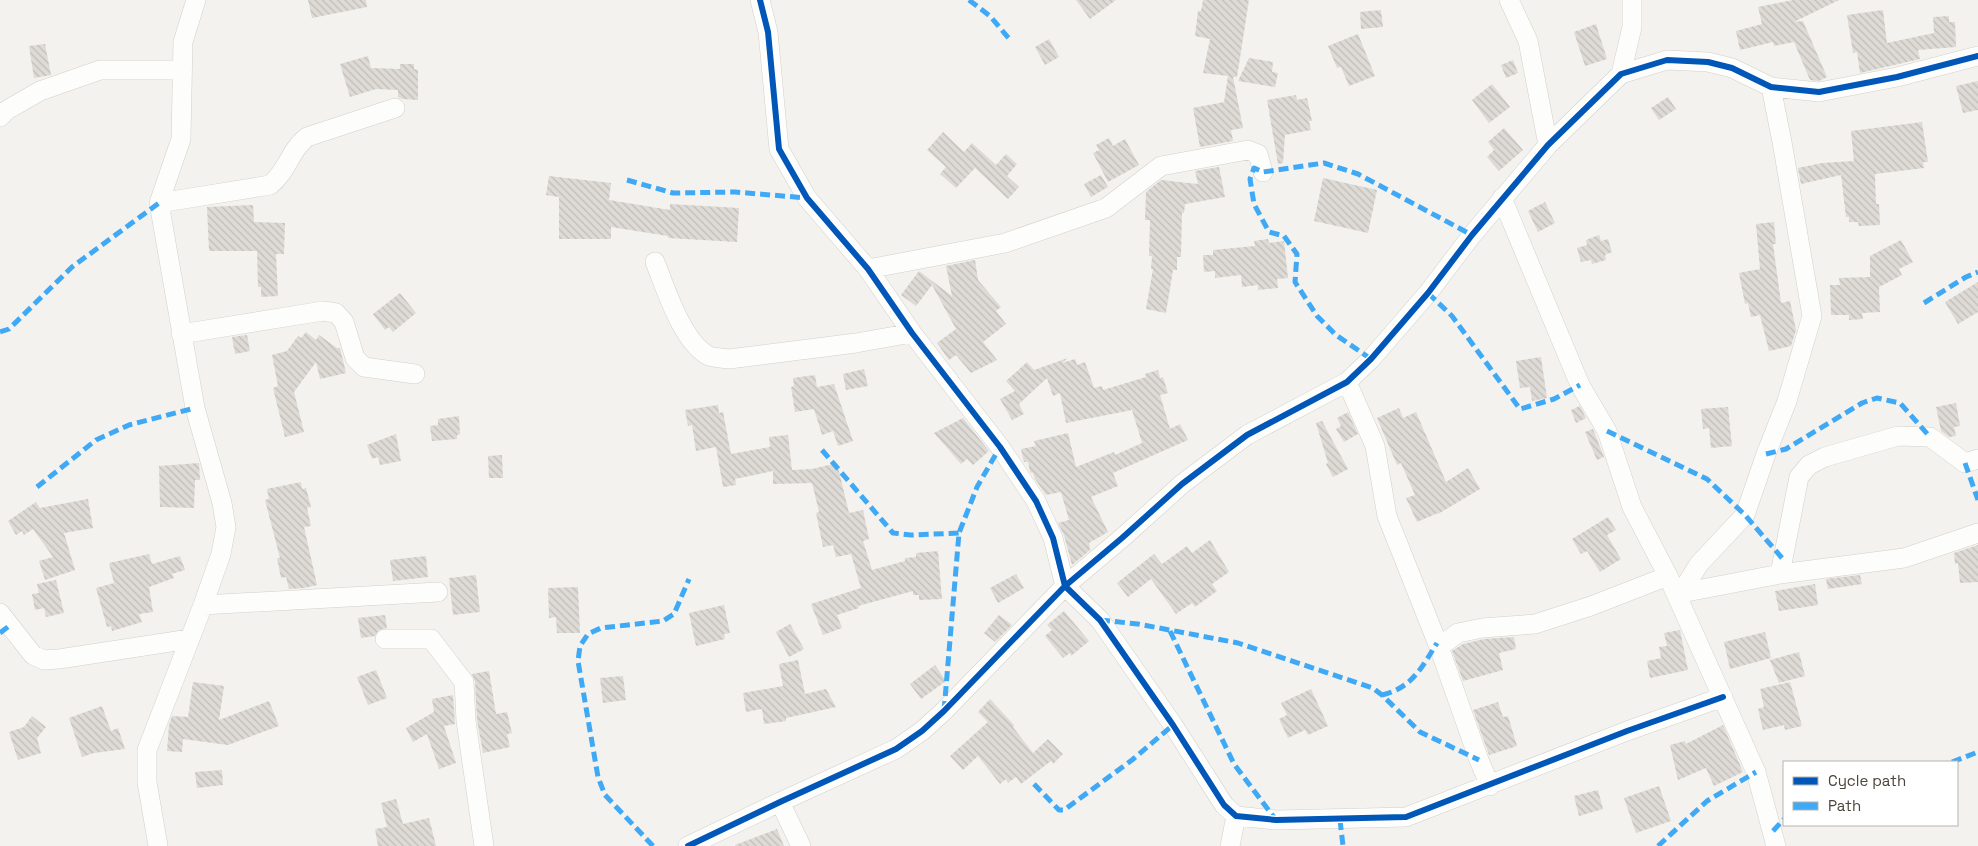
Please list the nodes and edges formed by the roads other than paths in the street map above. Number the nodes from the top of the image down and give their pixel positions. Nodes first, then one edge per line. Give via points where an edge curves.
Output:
1 (196, 0) edge
2 (760, 0) edge
3 (1509, 0) edge
4 (1632, 0) edge
5 (1978, 56) edge
6 (182, 70) junction
7 (1621, 74) junction
8 (1771, 87) junction
9 (395, 108) dead end
10 (0, 117) edge
11 (1548, 145) junction
12 (1263, 172) dead end
13 (1502, 198) junction
14 (160, 203) junction
15 (655, 262) dead end
16 (868, 269) junction
17 (912, 333) junction
18 (182, 334) junction
19 (414, 374) dead end
20 (1347, 382) junction
21 (1978, 459) edge
22 (1978, 533) edge
23 (1780, 574) junction
24 (1668, 576) junction
25 (1065, 586) junction
26 (438, 592) dead end
27 (1678, 593) junction
28 (203, 605) junction
29 (0, 613) edge
30 (385, 639) dead end
31 (190, 640) junction
32 (1439, 647) junction
33 (1723, 698) junction
34 (1490, 786) junction
35 (780, 802) junction
36 (1236, 816) junction
37 (158, 846) edge
38 (484, 846) edge
39 (688, 846) edge
40 (801, 846) edge
41 (1230, 846) edge
42 (1776, 846) edge

1 - 6 street via 183,42
2 - 16 street via 768,32 779,149 808,198
3 - 11 street via 1528,41
4 - 7 street via 1632,27
5 - 8 street via 1897,77 1819,92
6 - 10 street via 100,70 40,91
6 - 14 street via 181,139
7 - 8 street via 1667,60 1708,62 1732,68
7 - 11 street
8 - 27 street via 1812,316 1787,401 1745,515 1699,564
9 - 14 street via 307,137 298,144 280,178 270,185
11 - 13 street
12 - 16 street via 1258,154 1248,150 1161,166 1106,208 1005,243
13 - 20 street via 1428,293
13 - 24 street via 1580,384 1607,431 1632,507
14 - 18 street
15 - 17 street via 679,319 696,346 710,357 729,359 856,344
16 - 17 street
17 - 25 street via 1000,447 1036,501 1053,538
18 - 19 street via 323,311 336,313 344,322 355,358 364,367
18 - 28 street via 195,408 226,527 221,554
20 - 25 street via 1247,435 1182,484
20 - 32 street via 1375,446 1387,516
21 - 23 street via 1966,463 1930,437 1898,436 1825,457 1809,465 1799,477
22 - 23 street via 1904,558
23 - 27 street
24 - 27 street
24 - 32 street via 1535,624 1458,633
25 - 35 street via 922,731 896,749
25 - 36 street via 1100,620 1224,805
26 - 28 street
27 - 33 street
28 - 31 street
29 - 31 street via 33,655 44,660
30 - 38 street via 431,639 464,682 466,721
31 - 37 street via 147,750 146,782
32 - 34 street
33 - 34 street via 1627,731
33 - 42 street via 1756,772
34 - 36 street via 1406,817 1276,820
35 - 39 street
35 - 40 street
36 - 41 street

